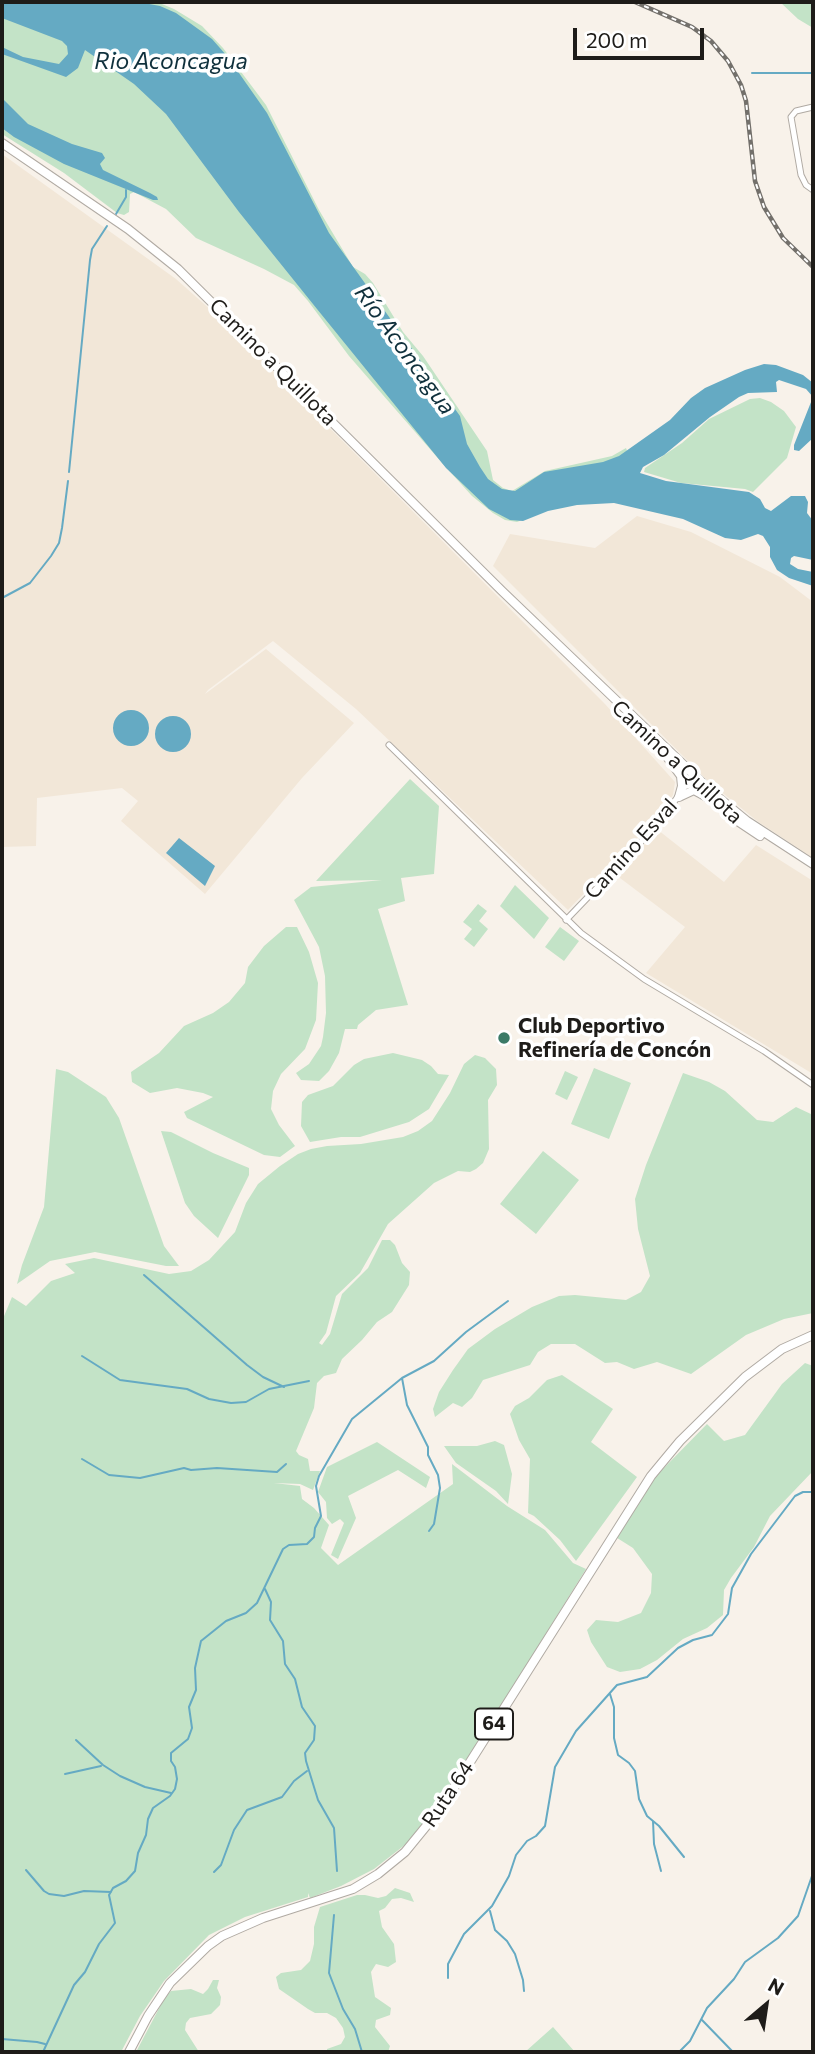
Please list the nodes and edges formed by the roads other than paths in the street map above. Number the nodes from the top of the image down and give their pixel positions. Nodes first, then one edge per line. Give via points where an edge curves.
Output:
1 (813, 107) edge
2 (2, 143) edge
3 (813, 190) edge
4 (522, 610) junction
5 (389, 745) dead end
6 (665, 754) junction
7 (692, 777) junction
8 (679, 797) junction
9 (716, 804) junction
10 (813, 864) edge
11 (813, 870) edge
12 (566, 920) junction
13 (813, 1085) edge
14 (813, 1335) edge
15 (129, 2052) edge

1 - 3 street via 796,111 791,121 802,179
2 - 4 main road, Camino a Quillota via 178,269
4 - 6 main road, Camino a Quillota
4 - 7 main road, Camino a Quillota
5 - 12 street
6 - 7 main road, Camino a Quillota
6 - 8 main road via 681,776
7 - 8 street, Camino Esval
7 - 9 main road, Camino a Quillota
7 - 10 main road, Camino a Quillota via 747,821
8 - 9 main road via 694,790
8 - 12 street, Camino Esval
9 - 11 main road, Camino a Quillota
12 - 13 street via 644,979
14 - 15 main road, Ruta 64 / 64 via 756,1368 659,1465 441,1808 405,1852 353,1888 263,1917 208,1946 170,1983

